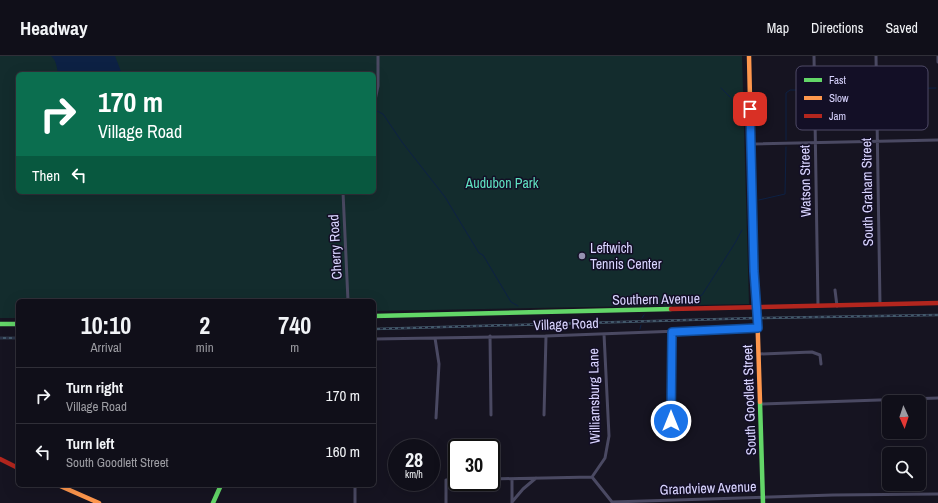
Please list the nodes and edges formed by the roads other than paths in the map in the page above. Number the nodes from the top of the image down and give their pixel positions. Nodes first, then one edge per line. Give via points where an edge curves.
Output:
1 (378, 56) edge
2 (749, 56) edge
3 (814, 56) edge
4 (876, 56) edge
5 (938, 56) edge
6 (938, 62) edge
7 (814, 66) edge
8 (876, 66) edge
9 (376, 96) edge
10 (815, 130) edge
11 (878, 130) edge
12 (938, 140) edge
13 (878, 141) junction
14 (815, 142) junction
15 (751, 144) junction
16 (343, 194) edge
17 (835, 290) dead end
18 (348, 299) edge
19 (938, 303) edge
20 (880, 304) junction
21 (818, 306) junction
22 (837, 306) junction
23 (757, 307) junction
24 (376, 316) edge
25 (0, 324) edge
26 (16, 324) edge
27 (758, 328) junction
28 (672, 332) junction
29 (604, 334) junction
30 (490, 336) junction
31 (546, 336) junction
32 (435, 338) junction
33 (376, 339) edge
34 (759, 354) junction
35 (821, 364) dead end
36 (938, 398) edge
37 (760, 404) junction
38 (544, 414) dead end
39 (491, 415) dead end
40 (436, 418) dead end
41 (671, 421) dead end
42 (0, 459) edge
43 (16, 467) edge
44 (592, 477) junction
45 (536, 478) junction
46 (500, 479) edge
47 (512, 479) junction
48 (448, 480) edge
49 (63, 487) edge
50 (220, 487) edge
51 (354, 487) edge
52 (938, 494) edge
53 (85, 496) junction
54 (763, 500) edge
55 (612, 502) edge
56 (84, 503) edge
57 (99, 503) edge
58 (213, 503) edge
59 (355, 503) edge
60 (446, 503) edge
61 (512, 503) edge

1 - 9 street
2 - 15 street, South Goodlett Street
3 - 7 street, Watson Street
4 - 8 street, South Graham Street
5 - 6 street
10 - 14 street, Watson Street
11 - 13 street, South Graham Street
12 - 13 street
13 - 14 street
13 - 20 street, South Graham Street
14 - 15 street
14 - 21 street, Watson Street
15 - 23 street, South Goodlett Street
16 - 18 street, Cherry Road
17 - 22 street
19 - 20 street, Southern Avenue
20 - 22 street, Southern Avenue
21 - 22 street, Southern Avenue
21 - 23 street, Southern Avenue
23 - 24 street, Southern Avenue
23 - 27 street, South Goodlett Street
25 - 26 street
27 - 28 street, Village Road
27 - 34 street, South Goodlett Street
28 - 29 street, Village Road
28 - 41 street
29 - 31 street, Village Road
29 - 44 street, Williamsburg Lane via 609,436 605,458
30 - 31 street, Village Road
30 - 32 street, Village Road
30 - 39 street
31 - 38 street
32 - 33 street, Village Road
32 - 40 street via 439,364
34 - 35 street via 812,352 820,355
34 - 37 street, South Goodlett Street
36 - 37 street
37 - 54 street, South Goodlett Street
42 - 43 street
44 - 45 street
44 - 55 street, Grandview Avenue
45 - 47 street
45 - 61 street
46 - 47 street
47 - 61 street
48 - 60 street
49 - 53 street
50 - 58 street
51 - 59 street
52 - 54 street, Grandview Avenue
53 - 56 street
53 - 57 street
54 - 55 street, Grandview Avenue

